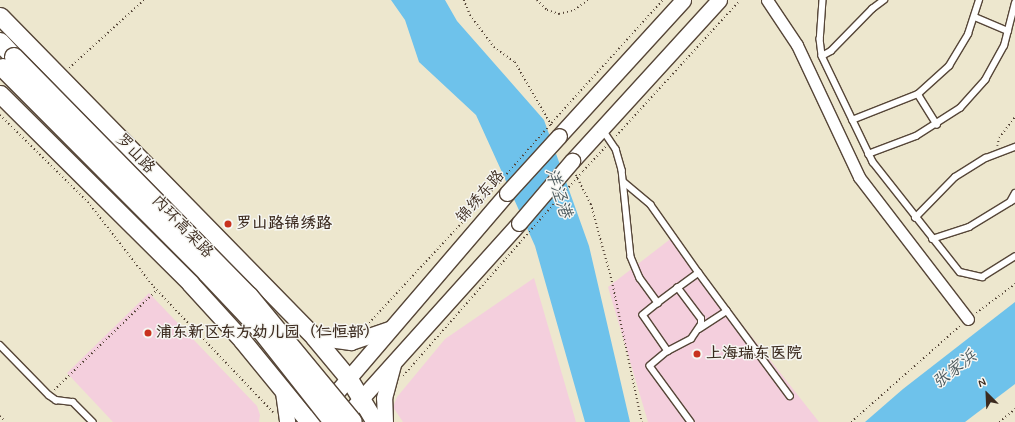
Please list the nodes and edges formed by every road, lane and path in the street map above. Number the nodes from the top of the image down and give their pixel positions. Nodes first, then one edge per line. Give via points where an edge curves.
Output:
1 (144, 0) edge
2 (464, 0) edge
3 (537, 0) edge
4 (588, 0) edge
5 (662, 0) edge
6 (683, 0) edge
7 (719, 0) edge
8 (740, 0) edge
9 (767, 0) edge
10 (823, 0) edge
11 (884, 0) edge
12 (979, 0) edge
13 (1015, 3) edge
14 (0, 16) edge
15 (975, 18) junction
16 (1008, 31) junction
17 (0, 42) edge
18 (822, 56) junction
19 (6, 63) edge
20 (66, 71) dead end
21 (0, 94) edge
22 (918, 94) junction
23 (0, 115) edge
24 (1015, 117) edge
25 (852, 120) junction
26 (937, 124) junction
27 (556, 132) junction
28 (607, 136) junction
29 (1015, 147) edge
30 (998, 153) junction
31 (868, 154) junction
32 (576, 167) junction
33 (624, 182) junction
34 (502, 190) junction
35 (1015, 193) edge
36 (1015, 199) edge
37 (1008, 206) junction
38 (915, 218) junction
39 (932, 239) junction
40 (1015, 256) edge
41 (699, 273) junction
42 (1015, 284) edge
43 (678, 288) junction
44 (157, 290) junction
45 (658, 303) junction
46 (727, 311) junction
47 (968, 319) junction
48 (701, 320) junction
49 (707, 323) junction
50 (368, 325) dead end
51 (392, 328) junction
52 (699, 329) junction
53 (314, 337) junction
54 (0, 345) edge
55 (668, 351) junction
56 (394, 362) junction
57 (349, 379) junction
58 (399, 380) dead end
59 (283, 392) junction
60 (48, 395) junction
61 (790, 396) dead end
62 (361, 399) junction
63 (1015, 409) edge
64 (0, 416) edge
65 (286, 417) edge
66 (6, 422) edge
67 (93, 422) edge
68 (310, 422) edge
69 (333, 422) edge
70 (340, 422) edge
71 (353, 422) edge
72 (375, 422) edge
73 (385, 422) edge
74 (642, 422) edge
75 (691, 422) edge
76 (851, 422) edge
77 (999, 422) edge

1 - 20 path
2 - 27 path via 470,15 494,46 515,62
3 - 4 path via 547,10 560,14 574,10
5 - 34 path, bridge via 554,120
6 - 27 main road, 锦绣东路
7 - 28 main road
8 - 28 path
9 - 47 street via 797,45 859,177
10 - 18 lane via 820,39
11 - 18 lane via 831,51
12 - 15 lane
13 - 16 lane
14 - 53 main road, 罗山路
15 - 16 lane
15 - 22 lane via 949,66
16 - 26 lane via 1004,46 985,80 960,108
17 - 19 highway, 内环高架路
18 - 25 lane
19 - 69 highway, 内环高架路, bridge via 259,328
19 - 71 highway, 内环高架路, bridge via 249,296
21 - 59 main road via 190,284 242,340
22 - 25 lane
22 - 26 lane
23 - 44 path via 88,202
24 - 30 path via 999,138
25 - 31 lane
26 - 31 lane via 916,136
27 - 34 main road, 锦绣东路, bridge
28 - 32 main road
28 - 32 path
28 - 33 lane via 618,158
29 - 30 lane
30 - 38 lane via 955,178
31 - 38 lane
32 - 56 main road, bridge via 519,223
32 - 58 path, bridge via 522,241
32 - 74 path via 591,204 612,281
33 - 41 lane via 651,206
33 - 45 lane via 631,257 640,278
34 - 50 path
34 - 51 main road, 锦绣东路
35 - 37 lane
36 - 37 lane
37 - 39 lane via 969,227
38 - 39 lane
39 - 40 lane via 952,265 970,276 982,277
41 - 43 lane
41 - 46 lane
42 - 47 path
43 - 45 lane
43 - 48 lane
44 - 60 path
44 - 65 path via 279,419
45 - 55 lane via 643,315
46 - 49 lane
46 - 61 lane
47 - 76 path
48 - 49 lane
48 - 52 lane
49 - 52 lane
51 - 53 main road via 352,342
51 - 57 main road, 锦绣东路
52 - 55 lane via 691,339
53 - 57 main road, 罗山路
54 - 60 lane
55 - 75 lane via 650,366
56 - 62 main road
56 - 73 main road via 384,398
57 - 62 main road, 罗山路
57 - 68 main road, 锦绣东路
59 - 65 main road
59 - 68 main road
60 - 67 lane via 56,400 73,402
62 - 70 main road
62 - 72 main road, 罗山路
63 - 77 path
64 - 66 path

